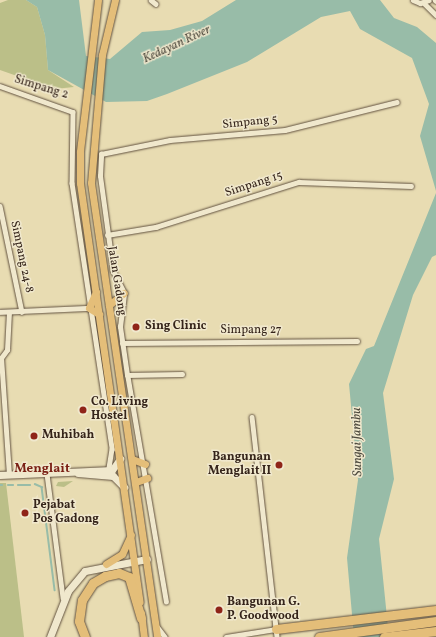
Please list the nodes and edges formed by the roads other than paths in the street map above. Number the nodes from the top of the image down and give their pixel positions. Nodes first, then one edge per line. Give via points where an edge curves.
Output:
1 (98, 0) edge
2 (115, 0) edge
3 (151, 0) edge
4 (413, 0) edge
5 (429, 0) edge
6 (424, 3) junction
7 (156, 4) dead end
8 (436, 15) edge
9 (0, 86) edge
10 (397, 102) dead end
11 (411, 186) dead end
12 (0, 206) edge
13 (107, 235) junction
14 (106, 291) junction
15 (96, 292) junction
16 (124, 293) junction
17 (109, 306) junction
18 (89, 308) junction
19 (0, 312) edge
20 (22, 312) junction
21 (9, 313) junction
22 (99, 314) junction
23 (357, 341) dead end
24 (122, 342) junction
25 (182, 374) dead end
26 (127, 375) junction
27 (252, 418) dead end
28 (121, 457) junction
29 (132, 459) junction
30 (144, 464) junction
31 (108, 470) junction
32 (78, 473) junction
33 (47, 474) junction
34 (0, 475) edge
35 (9, 475) junction
36 (147, 478) junction
37 (136, 482) junction
38 (126, 490) junction
39 (132, 533) junction
40 (147, 559) junction
41 (135, 560) junction
42 (106, 564) junction
43 (166, 602) dead end
44 (63, 604) junction
45 (436, 610) edge
46 (142, 618) junction
47 (436, 621) edge
48 (156, 625) junction
49 (407, 629) junction
50 (436, 631) edge
51 (277, 633) edge
52 (50, 637) edge
53 (85, 637) edge
54 (144, 637) edge
55 (157, 637) edge
56 (165, 637) edge
57 (226, 637) edge
58 (319, 637) edge
59 (384, 637) edge

1 - 15 main road, Jalan Gadong via 82,133 80,183
2 - 14 main road, Jalan Gadong via 102,55 94,124 91,189
3 - 7 street
4 - 6 street
5 - 6 street
6 - 8 street
9 - 18 street, Simpang 2 via 73,112 72,183
10 - 13 street, Simpang 5 via 285,130 170,140 103,152 99,166
11 - 13 street, Simpang 15 via 299,182 156,227
12 - 20 street, Simpang 24-8
13 - 16 street via 113,271
14 - 16 main road
14 - 17 main road, Jalan Gadong
15 - 18 main road
15 - 22 main road, Jalan Gadong
16 - 17 main road
16 - 24 street
17 - 29 main road, Jalan Gadong
18 - 20 street
18 - 22 main road
18 - 31 street via 112,449
19 - 21 street
20 - 21 street
21 - 35 street via 7,350 1,358
22 - 28 main road, Jalan Gadong
23 - 24 street, Simpang 27
24 - 26 street
25 - 26 street
26 - 30 street
27 - 51 street
28 - 31 street via 116,468
28 - 38 main road, Jalan Gadong
29 - 30 main road
29 - 37 main road, Jalan Gadong
30 - 36 street
31 - 32 street
32 - 33 street
32 - 38 street via 113,476
33 - 35 street
33 - 44 street
34 - 35 street
36 - 37 main road
36 - 43 street
37 - 40 main road, Jalan Gadong
38 - 39 main road, Jalan Gadong
39 - 41 main road, Jalan Gadong
39 - 42 main road via 122,554
40 - 41 street
40 - 48 main road, Jalan Gadong
41 - 42 street
41 - 46 main road, Jalan Gadong
42 - 44 street via 78,576
44 - 52 street
45 - 51 highway via 326,623
46 - 53 highway via 132,581 118,573 93,583 80,608
46 - 54 main road, Jalan Gadong
47 - 49 highway
48 - 55 main road, Jalan Gadong
48 - 56 street
49 - 50 highway
49 - 58 highway
49 - 59 highway
51 - 57 street

